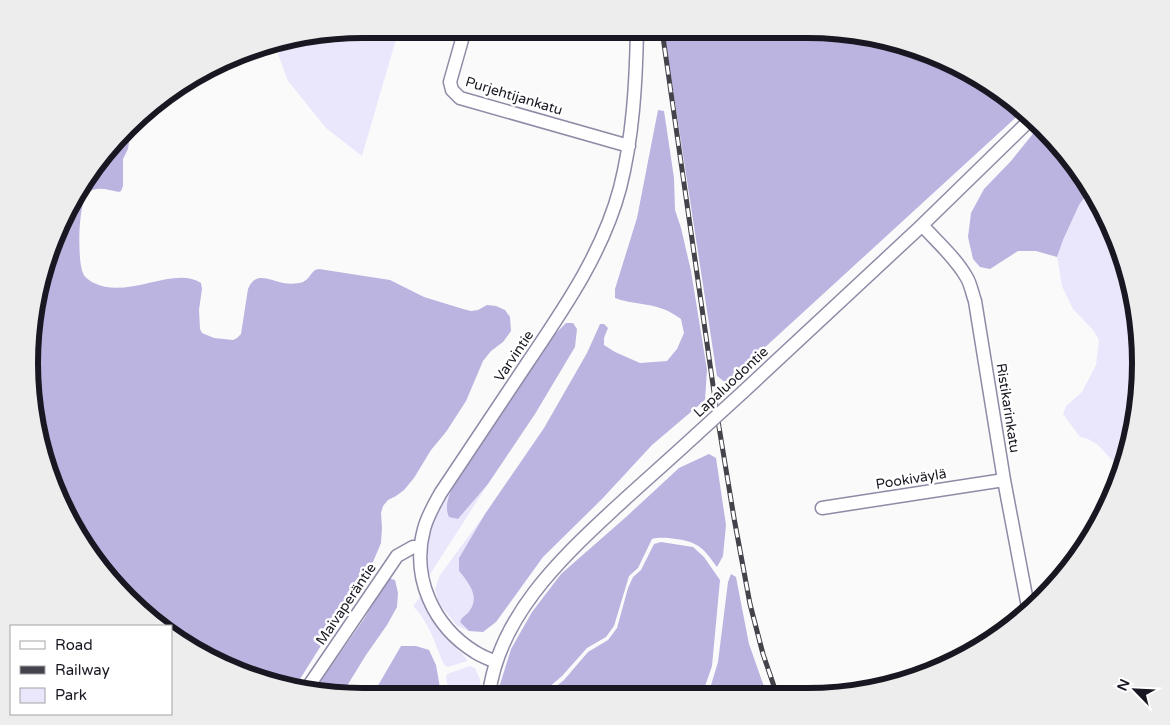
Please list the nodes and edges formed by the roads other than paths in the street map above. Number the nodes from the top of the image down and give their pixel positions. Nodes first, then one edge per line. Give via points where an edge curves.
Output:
1 (462, 38) edge
2 (637, 38) edge
3 (1027, 123) edge
4 (628, 146) junction
5 (922, 225) junction
6 (1004, 480) junction
7 (822, 508) dead end
8 (420, 547) junction
9 (1027, 602) edge
10 (496, 662) junction
11 (311, 683) edge
12 (490, 688) edge

1 - 4 street, Purjehtijankatu via 450,82 452,90 460,98
2 - 4 street, Varvintie
3 - 5 street, Lapaluodontie
4 - 8 street, Varvintie via 620,189 598,247 566,306 440,494 424,527
5 - 6 street, Ristikarinkatu via 957,263 971,287
5 - 10 street, Lapaluodontie, bridge via 557,565 525,605
6 - 7 street, Pookiväylä
6 - 9 street, Ristikarinkatu
8 - 10 street, Varvintie via 425,589 437,615 468,647
8 - 11 street, Maivaperäntie via 413,547 397,556
10 - 12 street, Lapaluodontie

